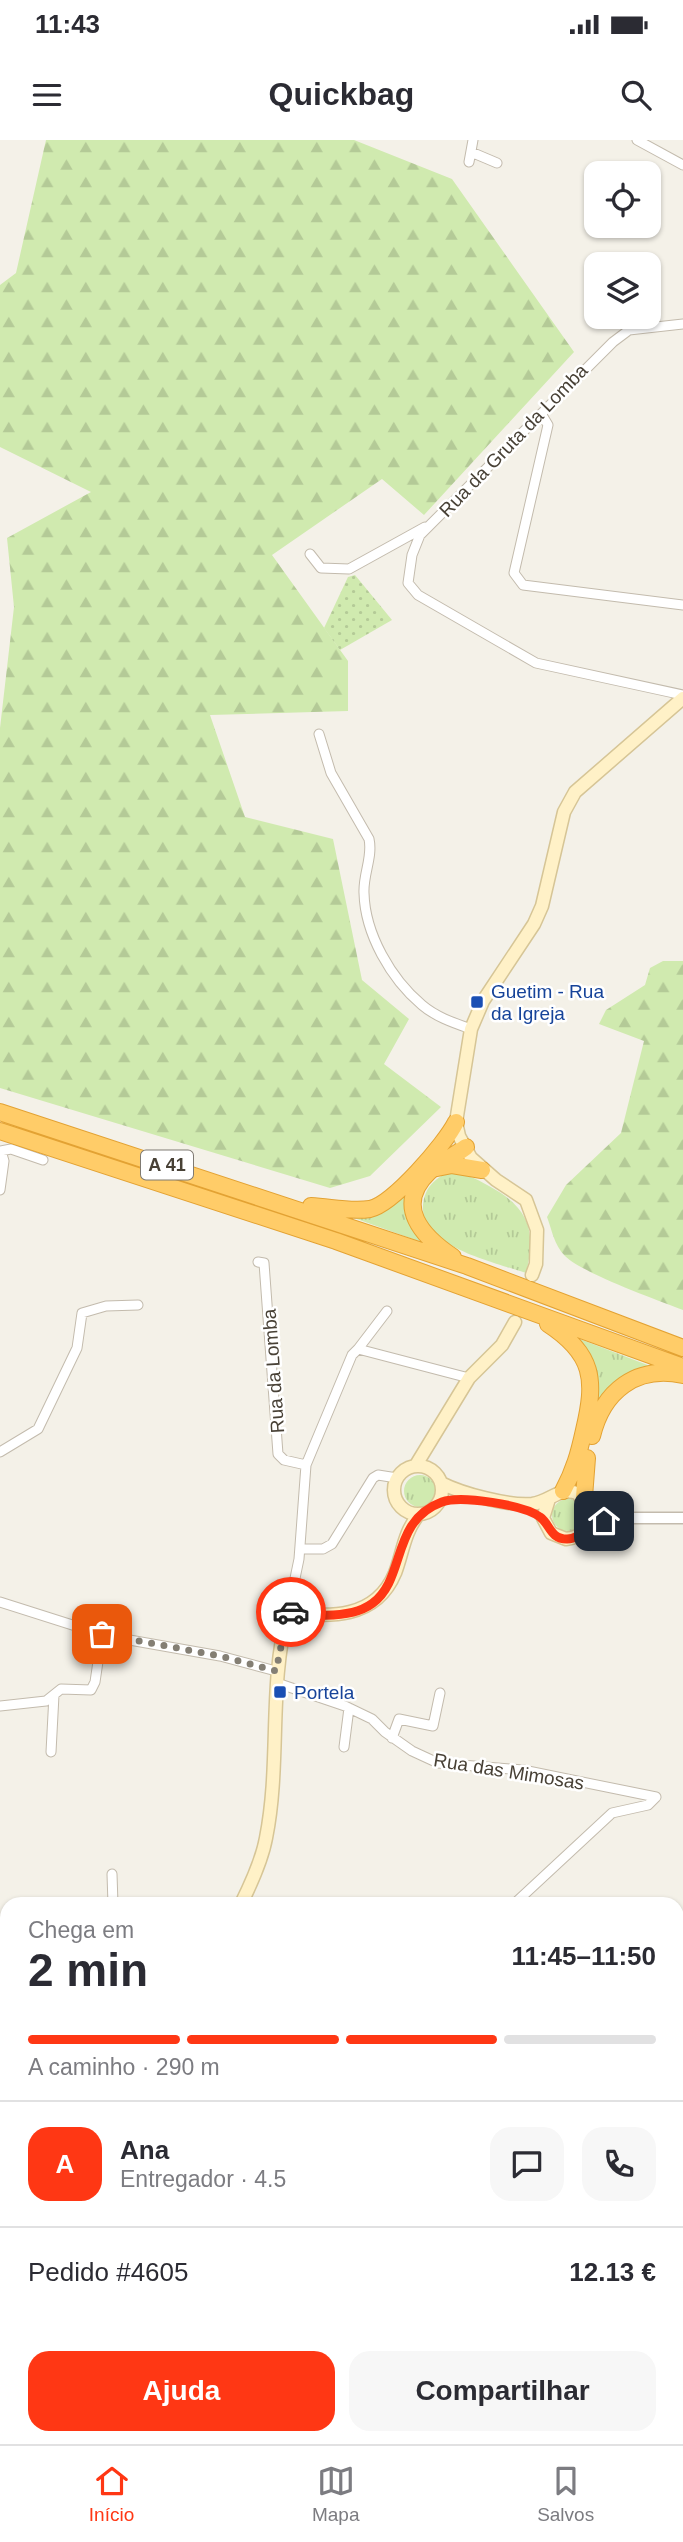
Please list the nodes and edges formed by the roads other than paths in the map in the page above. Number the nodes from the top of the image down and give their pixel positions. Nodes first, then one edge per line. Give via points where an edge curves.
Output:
1 (473, 140) edge
2 (637, 140) edge
3 (471, 152) junction
4 (469, 162) dead end
5 (497, 163) dead end
6 (683, 165) edge
7 (683, 324) edge
8 (542, 415) junction
9 (430, 525) junction
10 (310, 554) dead end
11 (683, 605) edge
12 (683, 697) edge
13 (319, 734) dead end
14 (471, 1029) junction
15 (463, 1075) junction
16 (0, 1112) edge
17 (456, 1122) junction
18 (0, 1131) edge
19 (466, 1147) junction
20 (0, 1151) edge
21 (43, 1160) dead end
22 (432, 1163) junction
23 (482, 1170) junction
24 (0, 1190) edge
25 (287, 1205) junction
26 (258, 1262) dead end
27 (467, 1266) junction
28 (532, 1275) dead end
29 (138, 1305) dead end
30 (387, 1311) dead end
31 (528, 1311) junction
32 (514, 1322) dead end
33 (683, 1348) edge
34 (358, 1349) junction
35 (683, 1367) edge
36 (683, 1375) edge
37 (469, 1378) junction
38 (439, 1429) junction
39 (0, 1452) edge
40 (306, 1465) junction
41 (416, 1465) junction
42 (397, 1478) junction
43 (438, 1478) junction
44 (556, 1495) junction
45 (438, 1503) junction
46 (587, 1503) junction
47 (402, 1508) junction
48 (419, 1514) junction
49 (543, 1518) junction
50 (620, 1518) junction
51 (683, 1518) edge
52 (587, 1528) junction
53 (407, 1532) junction
54 (300, 1549) junction
55 (0, 1602) edge
56 (288, 1612) junction
57 (102, 1634) junction
58 (277, 1677) junction
59 (440, 1693) dead end
60 (54, 1695) junction
61 (0, 1706) edge
62 (349, 1707) junction
63 (392, 1738) junction
64 (344, 1747) dead end
65 (51, 1752) dead end
66 (112, 1874) dead end
67 (113, 1897) edge
68 (244, 1897) edge
69 (521, 1897) edge

1 - 3 street
2 - 6 street
3 - 4 street
3 - 5 street
7 - 8 street, Rua da Gruta da Lomba via 629,330 586,365
8 - 9 street, Rua da Gruta da Lomba
8 - 11 street via 548,425 514,573 523,585
9 - 10 street, Rua da Gruta da Lomba via 349,569 321,568
9 - 12 street via 412,555 408,583 418,594 536,663 663,688
12 - 14 main road via 575,792 564,811 542,906 483,1001
13 - 14 street via 331,773 369,839 363,893 370,929 386,961 422,1006
14 - 15 main road
15 - 17 main road
15 - 19 main road
16 - 25 highway, A 41
17 - 19 main road
17 - 22 highway
18 - 31 highway, A 41 via 319,1235
19 - 22 highway via 441,1151
19 - 23 main road
20 - 21 street via 11,1149
20 - 24 street via 4,1161
22 - 23 highway
22 - 25 highway via 373,1208 348,1211
22 - 27 highway via 415,1195 414,1218 426,1238
23 - 28 main road via 526,1199 537,1230
25 - 27 highway, A 41
26 - 40 street, Rua da Lomba via 264,1263 278,1454
27 - 33 highway, A 41
29 - 39 street via 106,1306 82,1314 76,1348 38,1429
30 - 34 street
31 - 35 highway, A 41
31 - 44 highway via 575,1344 591,1377 591,1403 575,1470
32 - 37 main road via 502,1345
34 - 37 street
34 - 40 street
36 - 46 highway via 642,1375 610,1395 593,1431 583,1472
37 - 38 main road
38 - 41 main road
38 - 43 main road
40 - 54 street
41 - 42 main road
41 - 43 main road
42 - 47 main road via 394,1491
42 - 54 street via 373,1478 332,1544 323,1549
43 - 44 main road via 462,1492 522,1504
43 - 45 main road
44 - 46 main road
44 - 49 main road
45 - 48 main road
45 - 49 main road via 465,1499
46 - 50 street
46 - 52 main road
47 - 48 main road
47 - 53 main road
48 - 53 main road
49 - 52 main road via 558,1537 574,1538
50 - 51 street
50 - 52 street
53 - 56 main road via 395,1573 378,1599 336,1616
54 - 56 street
55 - 57 street, Rua das Mimosas
56 - 58 main road
57 - 58 street, Rua das Mimosas via 220,1656
57 - 60 street via 91,1690 61,1689
58 - 62 street, Rua das Mimosas
58 - 68 main road via 266,1841
59 - 63 street, Rua das Mimosas via 433,1726 399,1719
60 - 61 street via 46,1701
60 - 65 street
62 - 63 street, Rua das Mimosas via 372,1719
62 - 64 street
63 - 69 street, Rua das Mimosas via 438,1763 523,1770 656,1797 648,1805 612,1812
66 - 67 street

